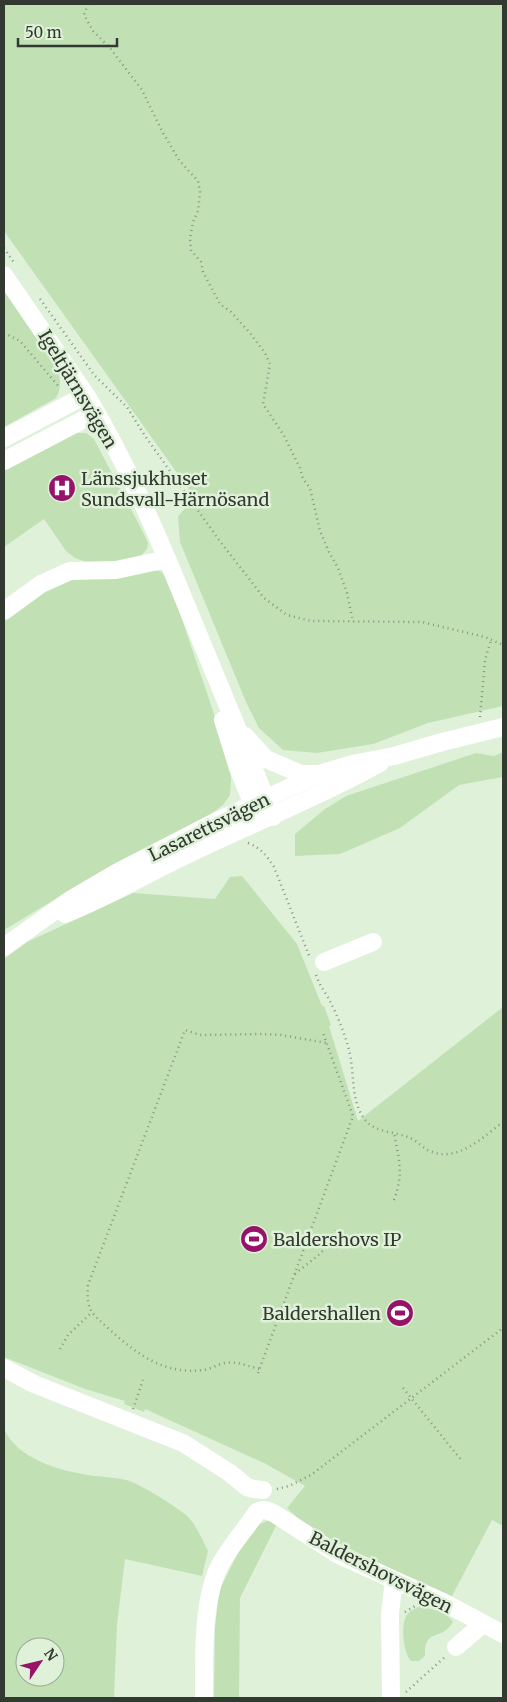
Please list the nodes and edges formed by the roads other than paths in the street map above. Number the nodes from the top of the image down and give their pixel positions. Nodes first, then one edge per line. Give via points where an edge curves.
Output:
1 (12, 273) edge
2 (86, 395) junction
3 (96, 412) junction
4 (4, 438) edge
5 (4, 461) edge
6 (167, 559) junction
7 (4, 611) edge
8 (192, 619) junction
9 (235, 723) junction
10 (503, 727) edge
11 (394, 756) junction
12 (238, 768) junction
13 (318, 774) junction
14 (259, 802) junction
15 (267, 819) junction
16 (215, 822) junction
17 (37, 925) junction
18 (373, 942) dead end
19 (4, 947) edge
20 (317, 965) road end
21 (4, 1368) edge
22 (263, 1490) road end
23 (394, 1581) junction
24 (483, 1624) junction
25 (503, 1634) edge
26 (456, 1646) road end
27 (397, 1697) edge
28 (204, 1698) edge

1 - 2 street, Igeltjärnsvägen
2 - 3 street, Igeltjärnsvägen
2 - 4 street
3 - 5 street
3 - 6 street, Igeltjärnsvägen
6 - 7 street via 116,570 70,571 41,584
6 - 8 street, Igeltjärnsvägen
8 - 9 street, Igeltjärnsvägen
8 - 12 street, Igeltjärnsvägen
9 - 13 street, Igeltjärnsvägen via 266,759 301,774
9 - 14 street, Igeltjärnsvägen
10 - 11 street, Lasarettsvägen
11 - 13 street, Lasarettsvägen
11 - 15 street, Lasarettsvägen
12 - 14 street, Igeltjärnsvägen
12 - 16 street, Igeltjärnsvägen via 234,801
13 - 14 street, Lasarettsvägen
14 - 15 street, Igeltjärnsvägen
14 - 16 street, Lasarettsvägen
15 - 17 street, Lasarettsvägen via 175,860 76,910
16 - 17 street, Lasarettsvägen via 116,873 70,900
17 - 19 street, Lasarettsvägen
18 - 20 street
21 - 22 street via 34,1384 183,1443 247,1487
23 - 24 street, Baldershovsvägen
23 - 27 street via 390,1613
23 - 28 street, Baldershovsvägen via 337,1554 269,1511 260,1510 230,1547 211,1588
24 - 25 street, Baldershovsvägen
24 - 26 street

